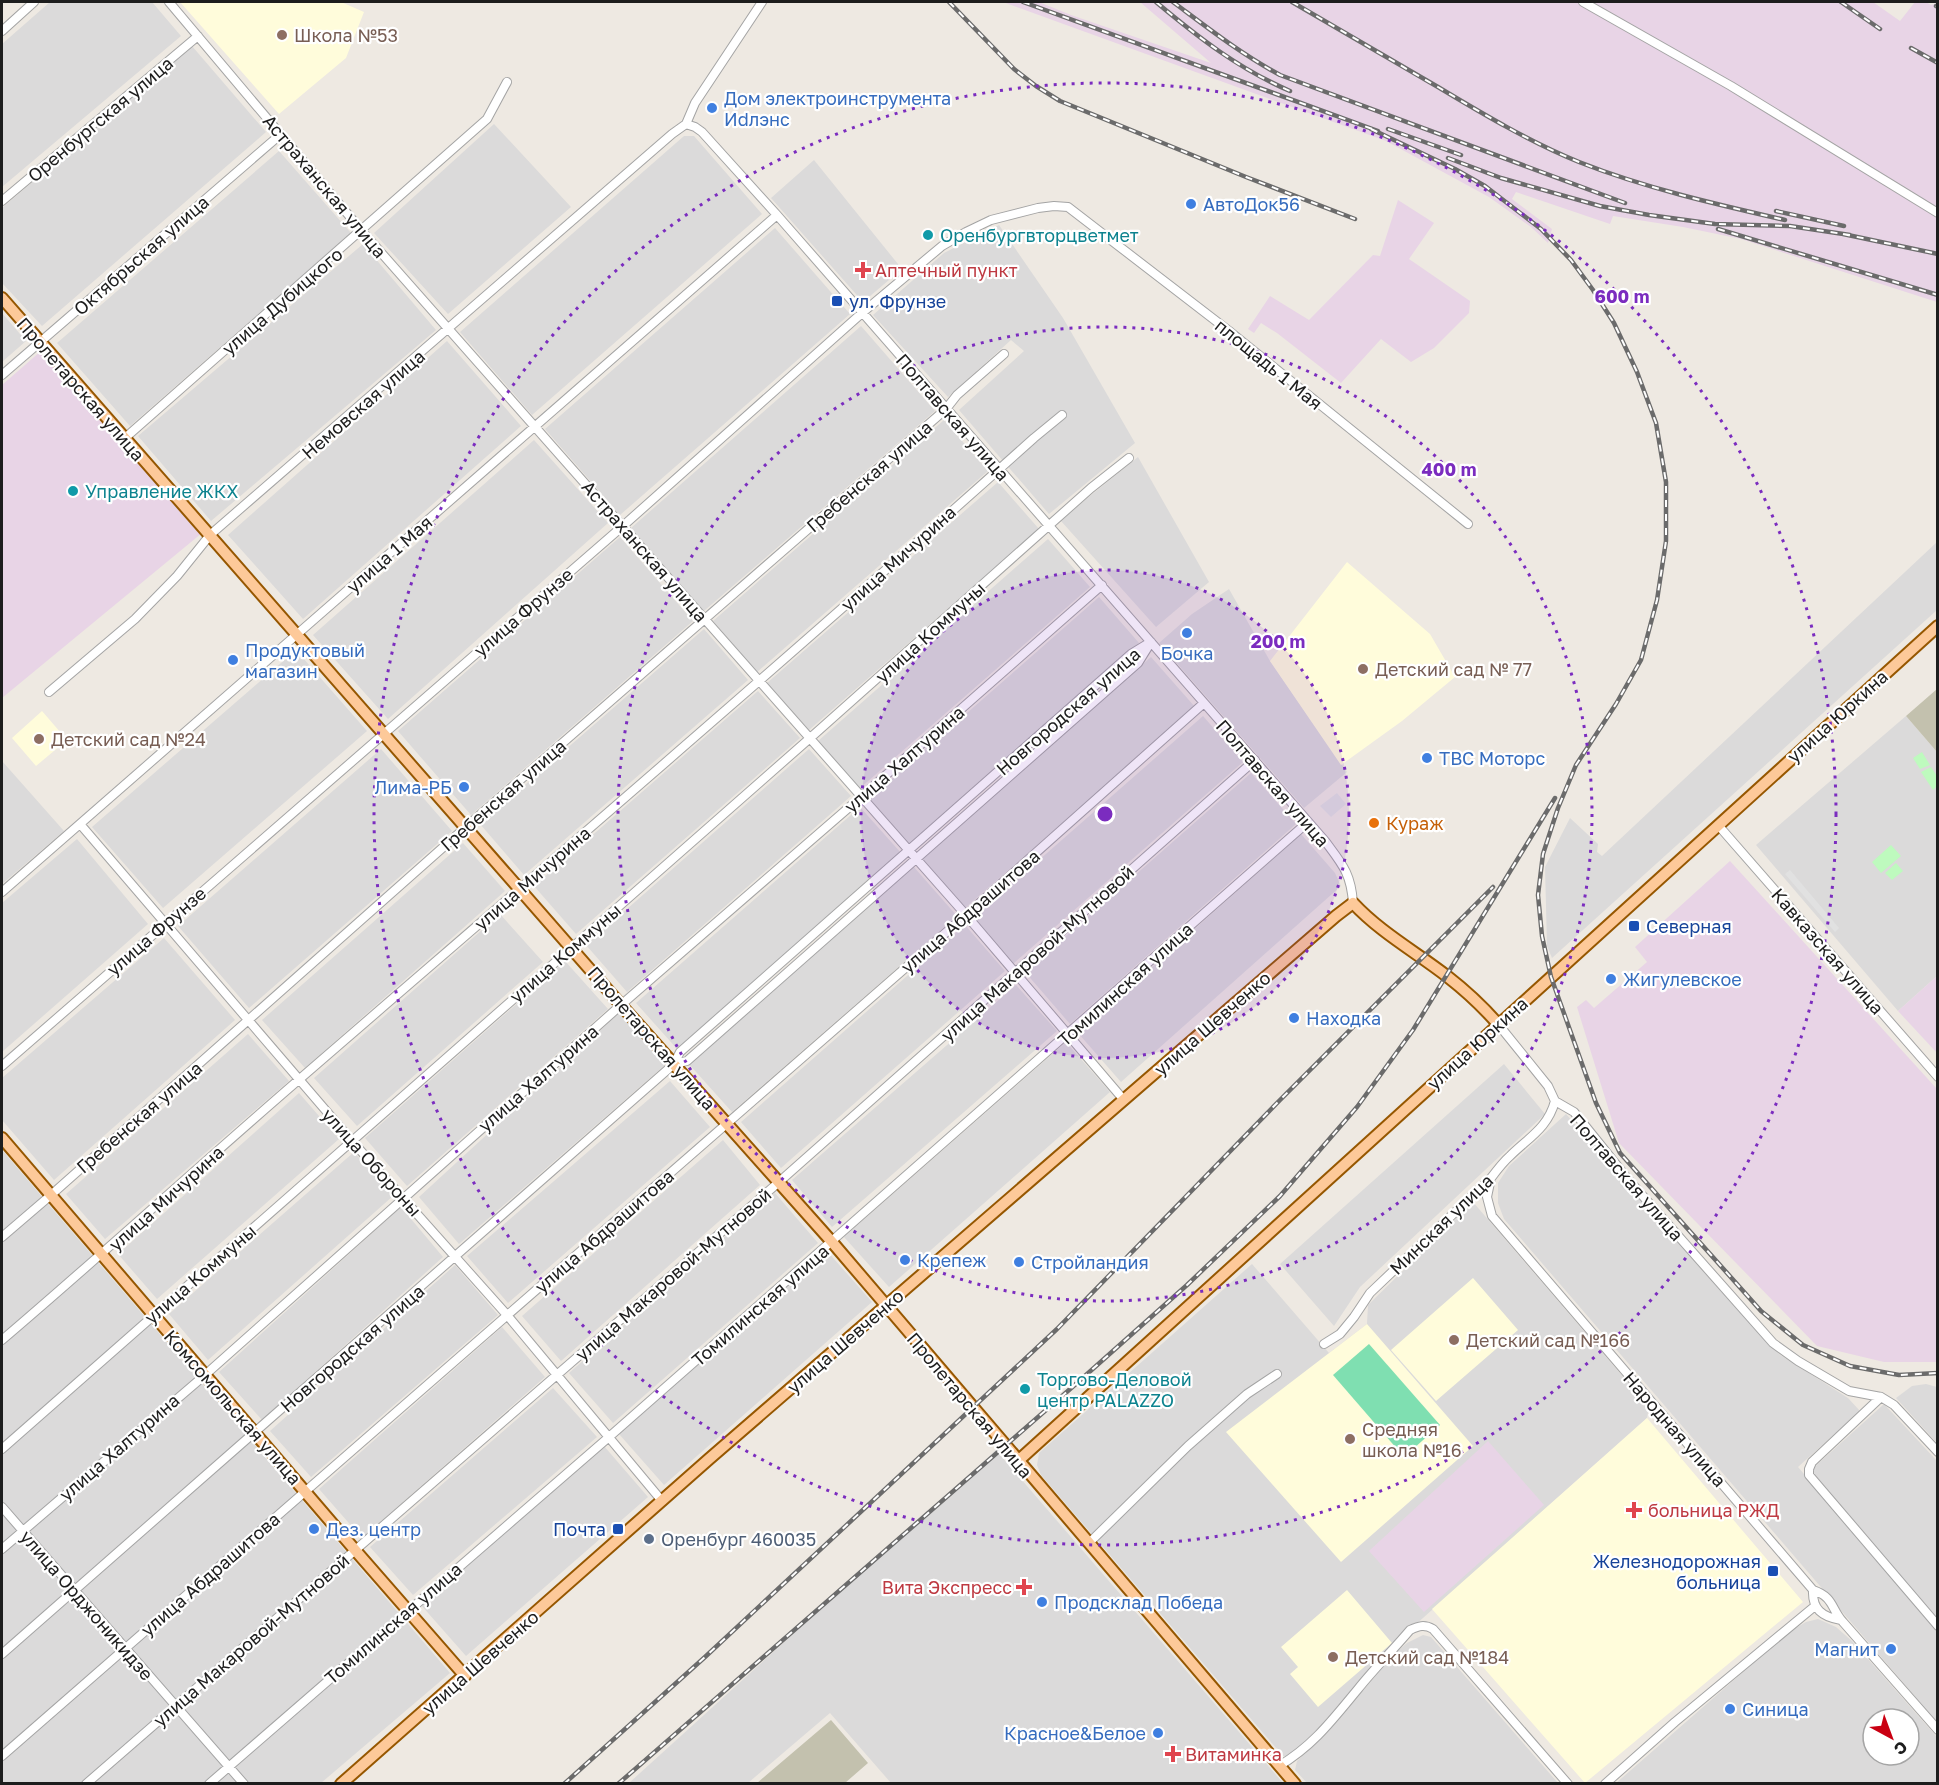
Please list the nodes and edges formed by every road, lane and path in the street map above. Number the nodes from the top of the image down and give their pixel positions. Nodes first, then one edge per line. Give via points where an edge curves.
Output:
1 (34, 2) edge
2 (169, 2) edge
3 (762, 2) edge
4 (1583, 2) edge
5 (2, 31) edge
6 (198, 36) junction
7 (507, 82) dead end
8 (686, 124) junction
9 (281, 134) junction
10 (2, 201) edge
11 (1068, 207) joint
12 (1938, 213) edge
13 (777, 215) junction
14 (362, 231) junction
15 (2, 298) edge
16 (862, 314) junction
17 (449, 329) junction
18 (40, 342) junction
19 (1004, 354) dead end
20 (2, 375) edge
21 (946, 409) junction
22 (1062, 415) dead end
23 (534, 426) junction
24 (124, 438) junction
25 (1129, 458) dead end
26 (999, 469) junction
27 (624, 525) junction
28 (1468, 525) dead end
29 (1049, 526) junction
30 (210, 535) junction
31 (1102, 585) junction
32 (704, 619) junction
33 (1938, 626) edge
34 (298, 634) junction
35 (1151, 642) junction
36 (759, 682) junction
37 (49, 692) dead end
38 (1204, 703) junction
39 (384, 733) junction
40 (809, 739) junction
41 (1255, 760) junction
42 (861, 797) junction
43 (1308, 822) junction
44 (80, 824) junction
45 (1718, 825) junction
46 (466, 827) junction
47 (909, 850) junction
48 (917, 860) junction
49 (520, 889) junction
50 (2, 892) edge
51 (1353, 903) junction
52 (966, 915) junction
53 (165, 923) junction
54 (572, 947) junction
55 (1015, 973) junction
56 (621, 1005) junction
57 (248, 1021) junction
58 (1498, 1024) junction
59 (1068, 1035) junction
60 (674, 1064) junction
61 (2, 1066) edge
62 (1938, 1077) edge
63 (298, 1080) junction
64 (1123, 1099) junction
65 (1555, 1101) junction
66 (727, 1124) junction
67 (2, 1138) edge
68 (352, 1141) junction
69 (1491, 1178) junction
70 (778, 1182) junction
71 (51, 1195) junction
72 (403, 1197) junction
73 (2, 1237) edge
74 (832, 1242) junction
75 (102, 1255) junction
76 (456, 1257) junction
77 (886, 1306) junction
78 (154, 1315) junction
79 (507, 1315) junction
80 (2, 1340) edge
81 (1324, 1344) dead end
82 (205, 1374) junction
83 (1277, 1374) dead end
84 (557, 1375) junction
85 (1881, 1396) junction
86 (255, 1433) junction
87 (609, 1437) junction
88 (2, 1449) edge
89 (1938, 1452) edge
90 (1018, 1461) junction
91 (306, 1492) junction
92 (662, 1501) junction
93 (2, 1507) edge
94 (22, 1531) junction
95 (1089, 1543) junction
96 (2, 1549) edge
97 (355, 1550) junction
98 (74, 1590) junction
99 (1813, 1590) junction
100 (1815, 1606) junction
101 (408, 1610) junction
102 (1840, 1620) junction
103 (1938, 1626) edge
104 (124, 1648) junction
105 (2, 1654) edge
106 (465, 1676) junction
107 (175, 1706) junction
108 (1938, 1730) edge
109 (2, 1756) edge
110 (229, 1766) junction
111 (1279, 1766) junction
112 (86, 1784) edge
113 (209, 1784) edge
114 (244, 1784) edge
115 (341, 1784) edge
116 (1295, 1784) edge
117 (1568, 1784) edge
118 (1605, 1784) edge

1 - 5 street
2 - 6 street, Астраханская улица
3 - 8 street via 695,103
4 - 12 street via 1731,86
6 - 9 street, Астраханская улица
6 - 10 street, Оренбургская улица
7 - 14 street, улица Дубицкого via 487,119
8 - 13 street, Полтавская улица via 702,132
8 - 17 street, Немовская улица
9 - 14 street, Астраханская улица
9 - 18 street, Октябрьская улица
11 - 16 street, улица Фрунзе via 1038,208 991,220 966,232 942,246
11 - 28 street, площадь 1 Мая via 1229,331
13 - 16 street, Полтавская улица
13 - 23 street, улица 1 Мая
14 - 17 street, Астраханская улица
14 - 24 street, улица Дубицкого
15 - 18 main road, Пролетарская улица
16 - 21 street, Полтавская улица
16 - 27 street, улица Фрунзе
17 - 23 street, Астраханская улица
17 - 30 street, Немовская улица
18 - 20 street, Октябрьская улица
18 - 24 main road, Пролетарская улица
19 - 21 street, Гребенская улица
21 - 26 street, Полтавская улица
21 - 32 street, Гребенская улица
22 - 26 street, улица Мичурина
23 - 27 street, Астраханская улица
23 - 34 street, улица 1 Мая
24 - 30 main road, Пролетарская улица
25 - 29 street, улица Коммуны
26 - 29 street, Полтавская улица
26 - 36 street, улица Мичурина
27 - 32 street, Астраханская улица
27 - 39 street, улица Фрунзе
29 - 31 street, Полтавская улица
29 - 40 street, улица Коммуны
30 - 34 main road, Пролетарская улица
30 - 37 street, Немовская улица via 135,619
31 - 35 street, Полтавская улица
31 - 42 street, улица Халтурина
32 - 36 street, Астраханская улица
32 - 46 street, Гребенская улица
33 - 45 main road, улица Юркина
34 - 39 main road, Пролетарская улица
34 - 44 street, улица 1 Мая
35 - 38 street, Полтавская улица
35 - 47 street, Новгородская улица via 1131,654
35 - 48 street, Новгородская улица via 1138,663
36 - 40 street, Астраханская улица
36 - 49 street, улица Мичурина
38 - 41 street, Полтавская улица
38 - 52 street, улица Абдрашитова
39 - 46 main road, Пролетарская улица
39 - 53 street, улица Фрунзе
40 - 42 street, Астраханская улица
40 - 54 street, улица Коммуны
41 - 43 street, Полтавская улица
41 - 55 street, улица Макаровой-Мутновой
42 - 47 street, Астраханская улица
42 - 56 street, улица Халтурина
43 - 51 street, Полтавская улица via 1346,871
43 - 59 street, Томилинская улица
44 - 50 street, улица 1 Мая
44 - 53 street, улица Обороны
45 - 58 main road, улица Юркина
45 - 62 street, Кавказская улица
46 - 49 main road, Пролетарская улица
46 - 57 street, Гребенская улица
47 - 48 street, Астраханская улица
47 - 60 street, Новгородская улица via 680,1052
48 - 52 street, Астраханская улица
48 - 60 street, Новгородская улица via 687,1061
49 - 54 main road, Пролетарская улица
49 - 63 street, улица Мичурина
51 - 58 main road, Полтавская улица via 1386,933 1446,975
51 - 64 main road, улица Шевченко
52 - 55 street, Астраханская улица
52 - 66 street, улица Абдрашитова
53 - 57 street, улица Обороны
53 - 61 street, улица Фрунзе
54 - 56 main road, Пролетарская улица
54 - 68 street, улица Коммуны
55 - 59 street, Астраханская улица
55 - 70 street, улица Макаровой-Мутновой
56 - 60 main road, Пролетарская улица
56 - 72 street, улица Халтурина
57 - 63 street, улица Обороны
57 - 71 street, Гребенская улица
58 - 65 street, Полтавская улица via 1548,1086
58 - 90 main road, улица Юркина
59 - 64 street, Астраханская улица
59 - 74 street, Томилинская улица
60 - 66 main road, Пролетарская улица
60 - 76 street, Новгородская улица
63 - 68 street, улица Обороны
63 - 75 street, улица Мичурина
64 - 77 main road, улица Шевченко
65 - 69 street, Минская улица via 1543,1126
65 - 85 street, Полтавская улица via 1574,1112 1773,1343 1850,1391
66 - 70 main road, Пролетарская улица
66 - 79 street, улица Абдрашитова
67 - 71 main road, Комсомольская улица
68 - 72 street, улица Обороны
68 - 78 street, улица Коммуны
69 - 81 street, Минская улица via 1370,1293 1340,1334
69 - 99 street, Народная улица via 1487,1197 1492,1216
70 - 74 main road, Пролетарская улица
70 - 84 street, улица Макаровой-Мутновой
71 - 73 street, Гребенская улица
71 - 75 main road, Комсомольская улица
72 - 76 street, улица Обороны
72 - 82 street, улица Халтурина
74 - 77 main road, Пролетарская улица
74 - 87 street, Томилинская улица
75 - 78 main road, Комсомольская улица
75 - 80 street, улица Мичурина
76 - 79 street, улица Обороны
76 - 86 street, Новгородская улица
77 - 90 main road, Пролетарская улица
77 - 92 main road, улица Шевченко
78 - 82 main road, Комсомольская улица
78 - 88 street, улица Коммуны
79 - 84 street, улица Обороны
79 - 91 street, улица Абдрашитова
82 - 86 main road, Комсомольская улица
82 - 94 street, улица Халтурина
83 - 95 street via 1247,1394 1188,1446
84 - 87 street, улица Обороны
84 - 97 street, улица Макаровой-Мутновой
85 - 89 street
85 - 103 street via 1812,1462 1809,1475
86 - 91 main road, Комсомольская улица
86 - 98 street, Новгородская улица
87 - 92 street, улица Обороны
87 - 101 street, Томилинская улица
90 - 95 main road, Пролетарская улица
91 - 97 main road, Комсомольская улица
91 - 104 street, улица Абдрашитова
92 - 106 main road, улица Шевченко
93 - 94 street, улица Орджоникидзе
94 - 96 street, улица Халтурина
94 - 98 street, улица Орджоникидзе
95 - 111 main road, Пролетарская улица
97 - 101 main road, Комсомольская улица
97 - 107 street, улица Макаровой-Мутновой
98 - 104 street, улица Орджоникидзе
98 - 105 street, Новгородская улица
99 - 100 street
99 - 102 street, Народная улица via 1827,1597
100 - 102 street, Народная улица via 1823,1615
100 - 118 street
101 - 106 main road, Комсомольская улица
101 - 110 street, Томилинская улица
102 - 108 street, Народная улица
104 - 107 street, улица Орджоникидзе
104 - 109 street, улица Абдрашитова
106 - 115 main road, улица Шевченко
107 - 110 street, улица Орджоникидзе
107 - 112 street, улица Макаровой-Мутновой
110 - 113 street, Томилинская улица
110 - 114 street, улица Орджоникидзе
111 - 116 main road, Пролетарская улица
111 - 117 street via 1298,1755 1328,1726 1410,1630 1426,1625 1434,1629

